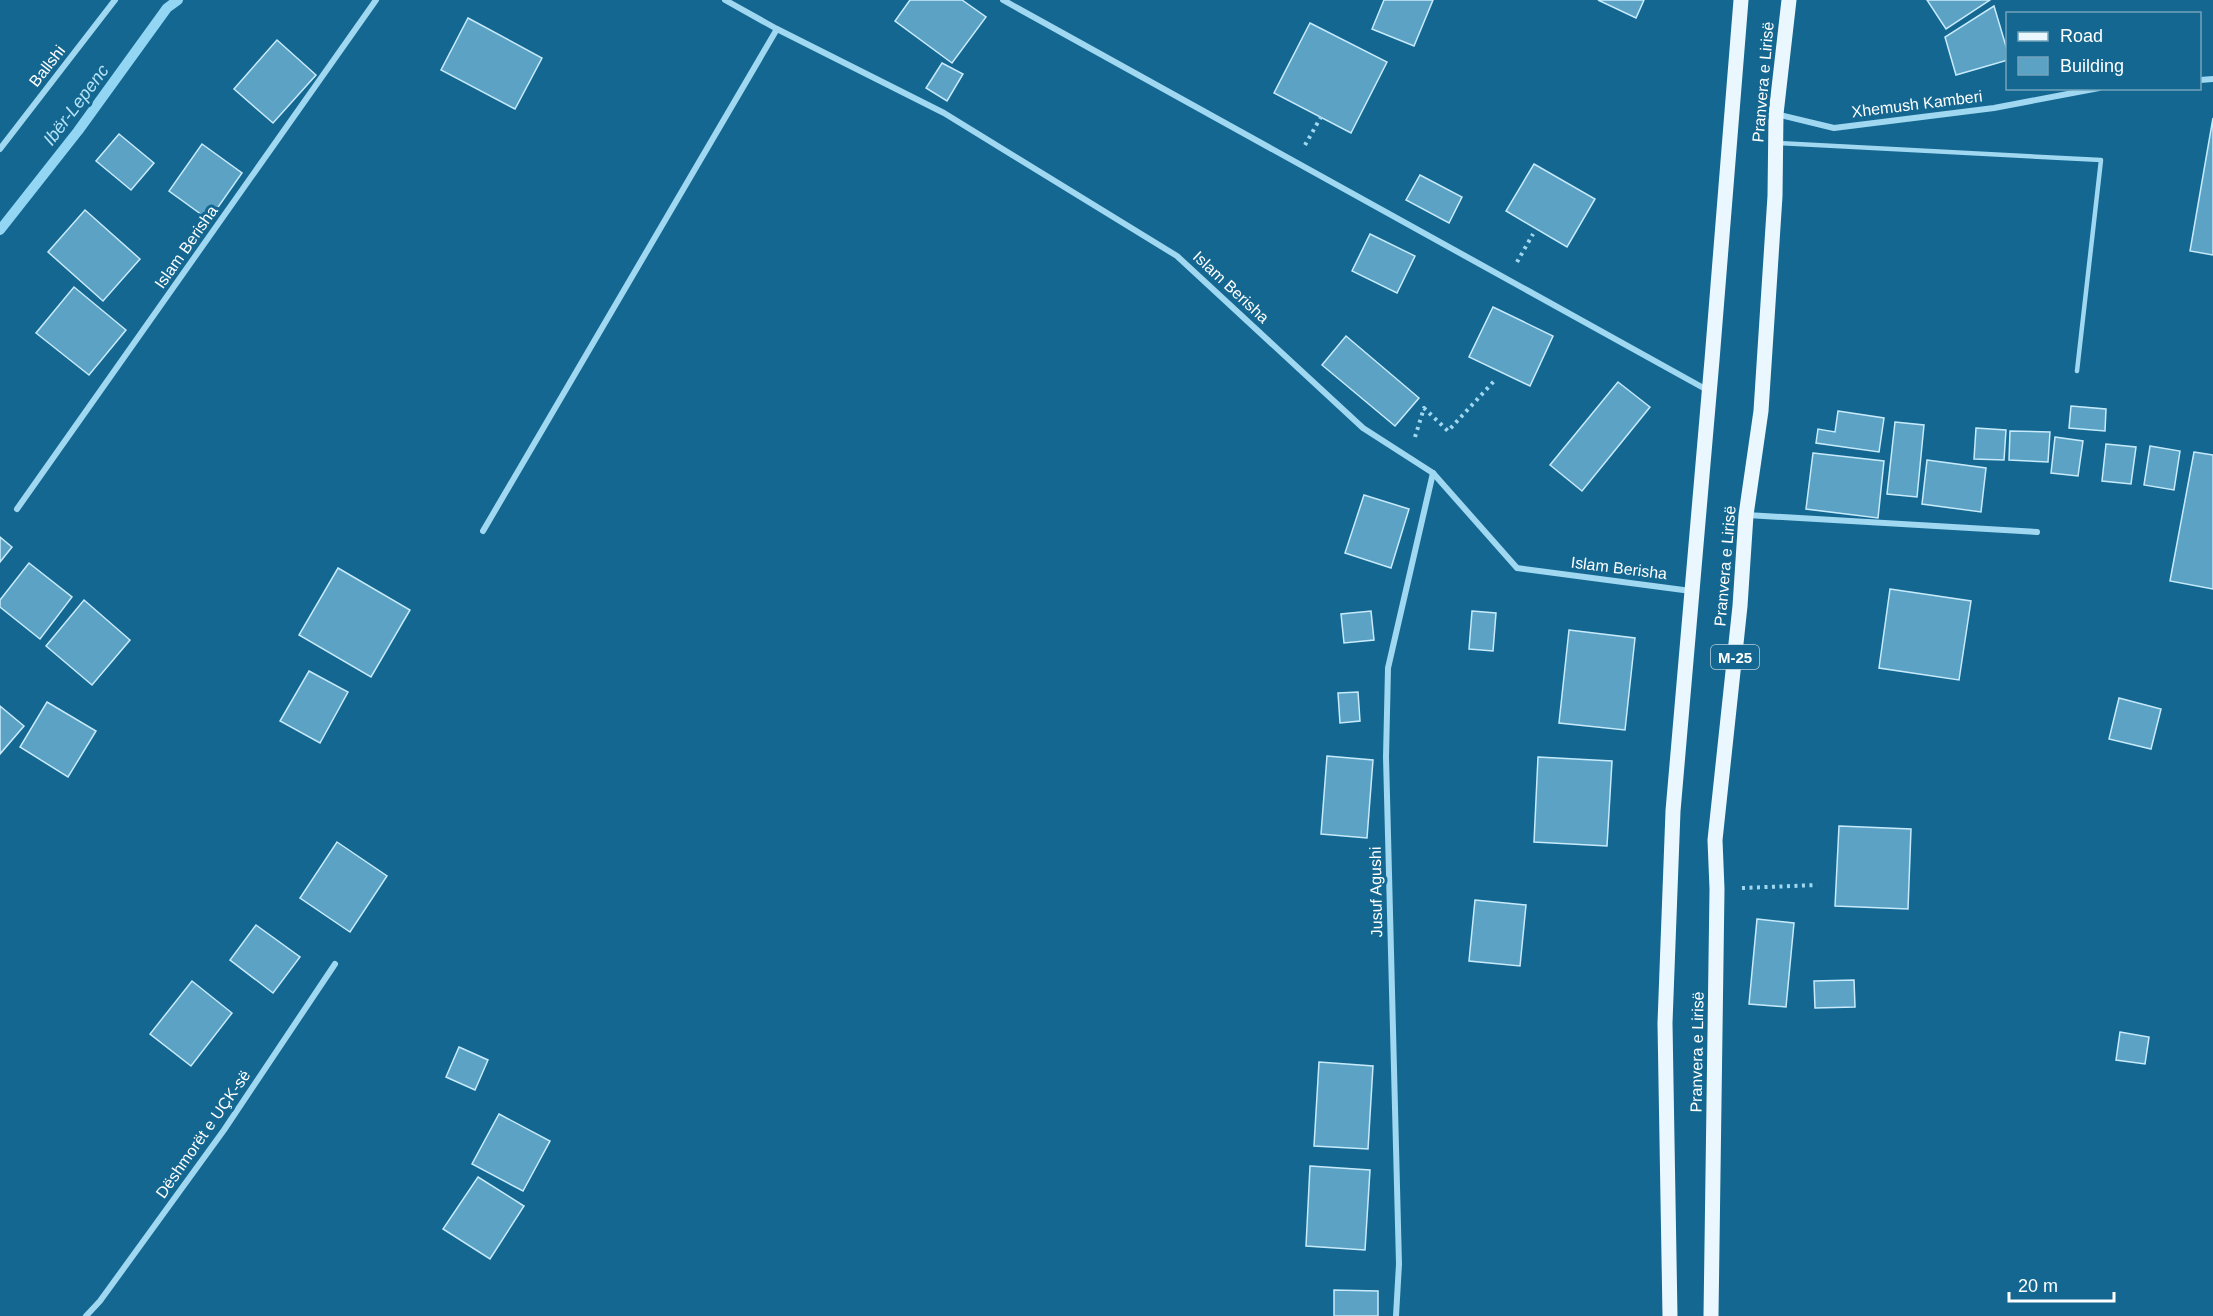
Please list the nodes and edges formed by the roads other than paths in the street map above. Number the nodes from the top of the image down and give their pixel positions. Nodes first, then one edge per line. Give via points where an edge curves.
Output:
1 (116, 0) edge
2 (376, 0) edge
3 (725, 0) edge
4 (1003, 0) edge
5 (1741, 0) edge
6 (1789, 0) edge
7 (777, 28) junction
8 (2088, 90) edge
9 (1776, 114) junction
10 (1774, 143) junction
11 (0, 149) edge
12 (2077, 371) dead end
13 (1710, 392) junction
14 (1433, 473) junction
15 (17, 509) dead end
16 (1746, 514) junction
17 (483, 531) dead end
18 (2037, 532) dead end
19 (1692, 591) junction
20 (335, 964) dead end
21 (87, 1316) edge
22 (1396, 1316) edge
23 (1670, 1316) edge
24 (1712, 1316) edge

1 - 11 street, Ballshi
2 - 15 street, Islam Berisha
3 - 7 street, Islam Berisha
4 - 13 street
5 - 13 main road, Pranvera e Lirisë
6 - 9 main road, Pranvera e Lirisë / M-25
7 - 14 street, Islam Berisha via 944,113 1177,256 1363,428
7 - 17 street
8 - 9 street, Xhemush Kamberi via 1994,108 1834,128
9 - 10 main road, Pranvera e Lirisë / M-25
10 - 12 lane via 2101,160
10 - 16 main road, Pranvera e Lirisë / M-25 via 1775,196 1761,411
13 - 19 main road, Pranvera e Lirisë
14 - 19 street, Islam Berisha via 1517,568
14 - 22 street, Jusuf Agushi via 1388,668 1386,757 1399,1264
16 - 18 street
16 - 24 main road, Pranvera e Lirisë / M-25 via 1715,840
19 - 23 main road, Pranvera e Lirisë via 1673,811 1665,1023
20 - 21 street, Dëshmorët e UÇK-së via 224,1130

